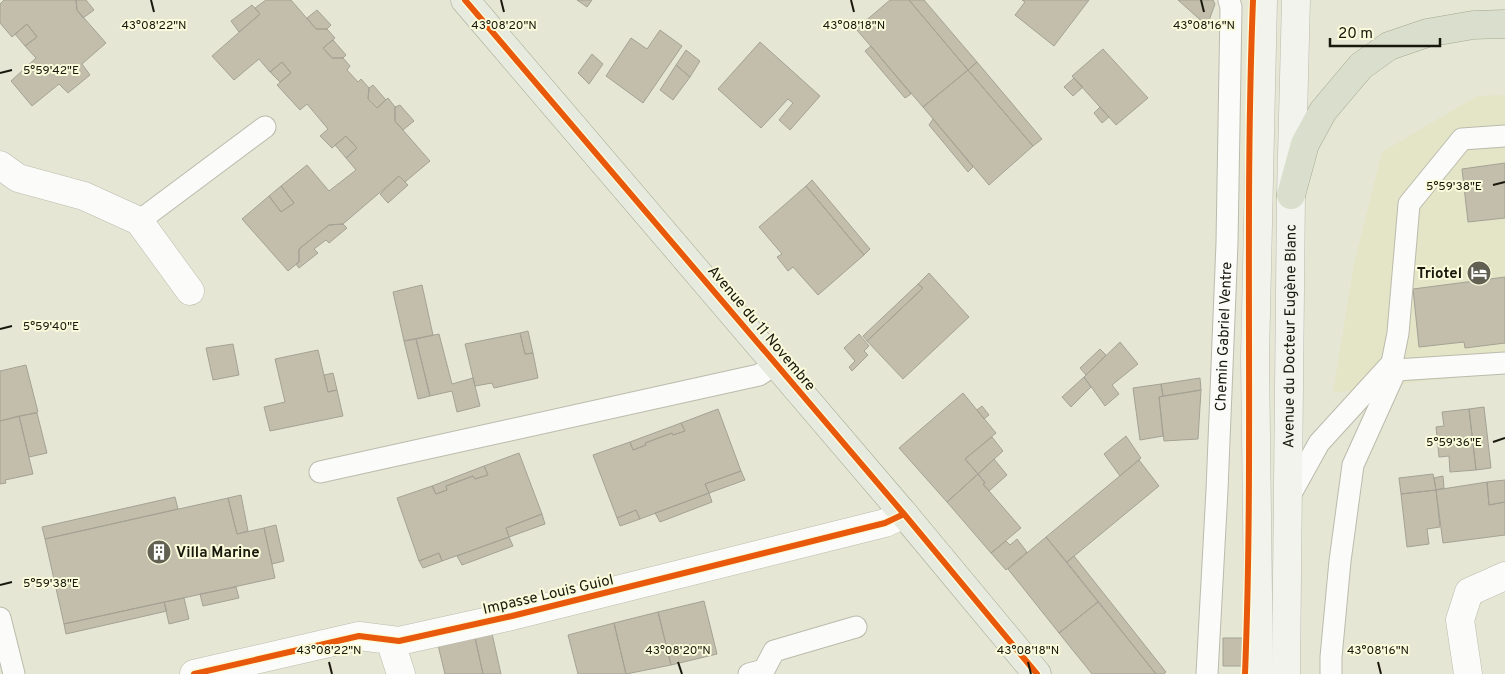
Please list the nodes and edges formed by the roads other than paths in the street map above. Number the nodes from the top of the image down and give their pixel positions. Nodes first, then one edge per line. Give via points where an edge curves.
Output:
1 (465, 0) edge
2 (1229, 0) edge
3 (1263, 0) edge
4 (1296, 0) edge
5 (1505, 24) edge
6 (265, 127) dead end
7 (1505, 136) edge
8 (0, 165) edge
9 (1290, 195) junction
10 (139, 221) junction
11 (190, 291) dead end
12 (1505, 363) edge
13 (776, 364) junction
14 (1394, 367) junction
15 (320, 472) dead end
16 (1288, 499) junction
17 (904, 514) junction
18 (1505, 576) edge
19 (0, 618) edge
20 (856, 626) dead end
21 (390, 640) junction
22 (14, 674) edge
23 (194, 674) edge
24 (401, 674) edge
25 (749, 674) edge
26 (1037, 674) edge
27 (1206, 674) edge
28 (1259, 674) edge
29 (1286, 674) edge
30 (1331, 674) edge
31 (1468, 674) edge

1 - 13 main road, Avenue du 11 Novembre
2 - 27 lane, Chemin Gabriel Ventre via 1227,243 1218,480
3 - 28 main road, Avenue du Docteur Eugène Blanc via 1255,358
4 - 9 main road, Avenue du Docteur Eugène Blanc
5 - 9 highway via 1473,25 1427,33 1389,46 1361,66 1323,111 1305,144
6 - 10 lane
7 - 14 lane via 1462,139 1409,204
8 - 10 street via 18,178 84,196
9 - 16 main road, Avenue du Docteur Eugène Blanc
10 - 11 street
12 - 14 lane
13 - 15 lane via 759,375
13 - 17 main road, Avenue du 11 Novembre
14 - 16 lane via 1319,443
14 - 30 lane via 1353,464 1340,561
16 - 29 main road, Avenue du Docteur Eugène Blanc
17 - 21 street, Impasse Louis Guiol via 885,524 739,561 512,616 399,641
17 - 26 main road, Avenue du 11 Novembre
18 - 31 street via 1469,592 1460,620
19 - 22 lane
20 - 25 lane via 774,651 764,670
21 - 23 street, Impasse Louis Guiol via 359,636
21 - 24 street

